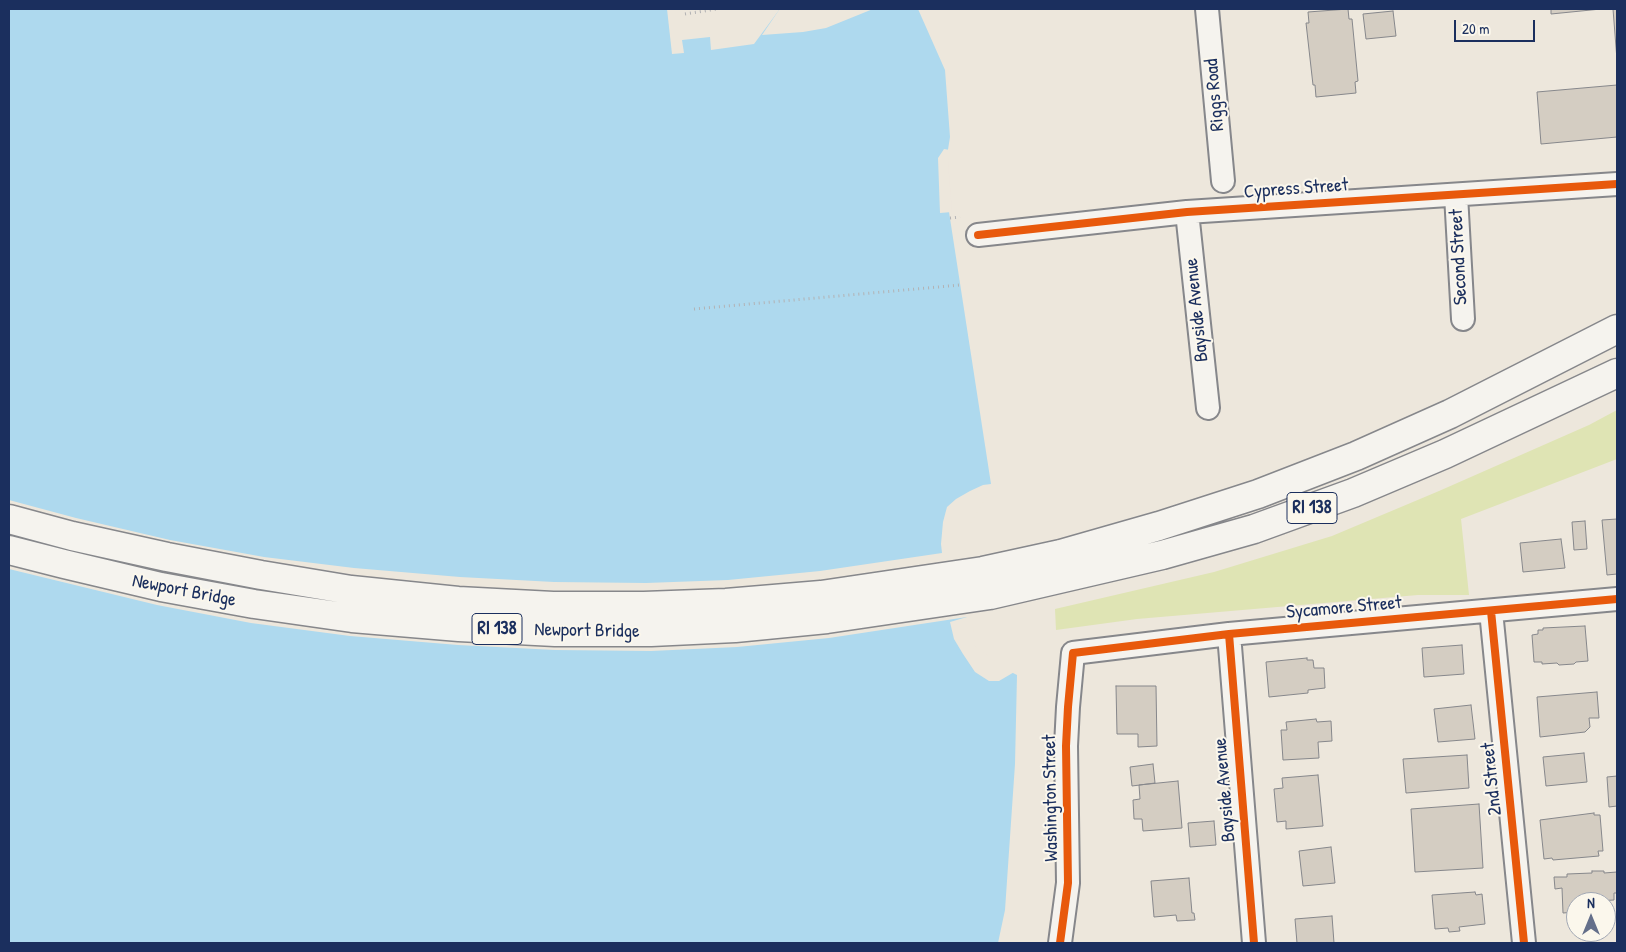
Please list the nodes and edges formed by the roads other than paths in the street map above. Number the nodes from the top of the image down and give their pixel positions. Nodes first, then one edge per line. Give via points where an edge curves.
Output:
1 (1207, 9) edge
2 (1223, 181) dead end
3 (1617, 184) edge
4 (1456, 195) junction
5 (1187, 212) junction
6 (978, 235) dead end
7 (1463, 319) dead end
8 (1617, 329) edge
9 (1617, 373) edge
10 (1208, 408) dead end
11 (9, 519) edge
12 (9, 550) edge
13 (986, 583) junction
14 (1617, 599) edge
15 (1491, 611) junction
16 (1229, 634) junction
17 (1073, 653) joint
18 (1060, 943) edge
19 (1254, 943) edge
20 (1524, 943) edge

1 - 2 street, Riggs Road
3 - 4 street, Cypress Street
4 - 5 street, Cypress Street
4 - 7 street, Second Street
5 - 6 street, Cypress Street
5 - 10 street, Bayside Avenue
8 - 13 highway, RI 138 via 1450,414 1356,456 1258,494 1062,554
9 - 13 highway, RI 138 via 1445,454 1254,529 1162,555
11 - 13 highway, Newport Bridge / RI 138 via 166,557 261,575 350,590 458,601 644,606 726,603
12 - 13 highway, Newport Bridge / RI 138 via 161,587 254,604 352,618 555,632 735,628 827,619
14 - 15 street, Sycamore Street
15 - 16 street, Sycamore Street
15 - 20 street, 2nd Street
16 - 17 street, Sycamore Street
16 - 19 street, Bayside Avenue
17 - 18 street, Washington Street via 1066,746 1068,882

